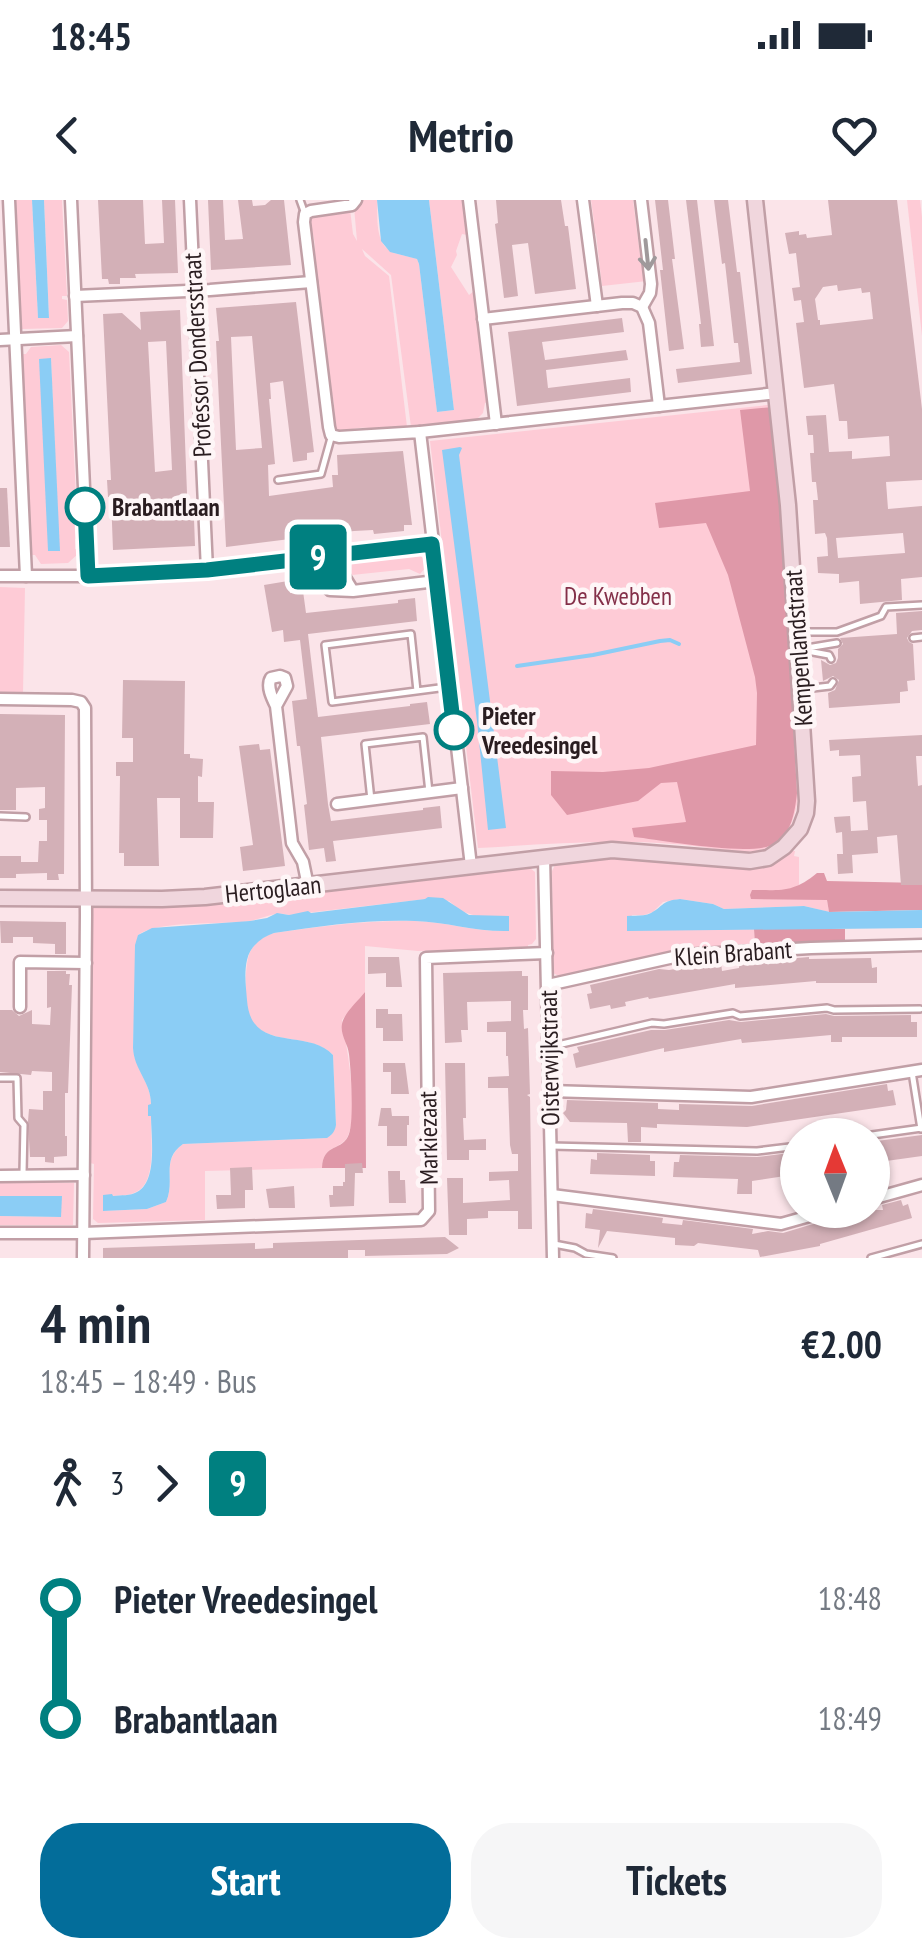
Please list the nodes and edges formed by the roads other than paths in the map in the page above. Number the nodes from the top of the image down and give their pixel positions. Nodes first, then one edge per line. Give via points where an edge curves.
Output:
1 (10, 200) edge
2 (71, 200) edge
3 (190, 200) edge
4 (300, 200) edge
5 (356, 200) edge
6 (469, 200) edge
7 (583, 200) edge
8 (641, 200) edge
9 (754, 200) edge
10 (306, 214) junction
11 (311, 282) junction
12 (194, 290) junction
13 (76, 296) junction
14 (597, 306) junction
15 (642, 307) junction
16 (483, 319) junction
17 (77, 336) junction
18 (16, 339) junction
19 (0, 340) edge
20 (777, 392) junction
21 (659, 406) junction
22 (496, 424) junction
23 (420, 432) junction
24 (332, 435) junction
25 (278, 480) dead end
26 (432, 544) junction
27 (207, 570) junction
28 (0, 576) edge
29 (26, 576) junction
30 (88, 576) junction
31 (436, 581) junction
32 (353, 591) dead end
33 (922, 605) edge
34 (797, 632) junction
35 (922, 637) edge
36 (913, 638) dead end
37 (837, 643) dead end
38 (798, 649) junction
39 (831, 658) dead end
40 (833, 682) dead end
41 (449, 686) junction
42 (417, 690) junction
43 (801, 690) junction
44 (0, 699) edge
45 (276, 706) dead end
46 (462, 788) junction
47 (429, 792) junction
48 (371, 800) junction
49 (337, 804) dead end
50 (0, 816) edge
51 (26, 817) dead end
52 (544, 857) junction
53 (471, 866) junction
54 (308, 886) junction
55 (0, 898) edge
56 (86, 898) junction
57 (922, 945) edge
58 (548, 953) junction
59 (86, 963) junction
60 (548, 984) junction
61 (20, 1007) dead end
62 (920, 1009) edge
63 (549, 1047) junction
64 (917, 1071) edge
65 (0, 1078) edge
66 (550, 1091) junction
67 (921, 1128) edge
68 (890, 1133) edge
69 (551, 1146) junction
70 (780, 1149) edge
71 (84, 1175) junction
72 (0, 1176) edge
73 (23, 1176) junction
74 (922, 1185) edge
75 (890, 1193) edge
76 (552, 1195) junction
77 (780, 1224) edge
78 (0, 1233) edge
79 (84, 1233) junction
80 (552, 1244) junction
81 (922, 1244) edge
82 (84, 1258) edge
83 (553, 1258) edge
84 (613, 1258) edge
85 (871, 1258) edge

1 - 18 street
2 - 13 street
3 - 12 street, Professor Dondersstraat
4 - 10 lane
5 - 10 street
6 - 16 street
7 - 14 street
8 -> 15 street via 651,284
9 - 20 street, Kempenlandstraat
10 - 11 street
11 - 12 street
11 - 24 street
12 - 13 street
12 - 27 street, Professor Dondersstraat
13 - 17 street
14 - 15 street
14 - 16 street
15 - 21 street
16 - 22 street
17 - 18 street
17 - 30 street
18 - 19 street
18 - 29 street
20 - 21 street
20 - 34 street, Kempenlandstraat
21 - 22 street
22 - 23 street
23 - 24 street
23 - 26 street
24 - 25 lane via 322,474
26 - 27 street
26 - 31 street
27 - 30 street
28 - 29 street
29 - 30 street
31 - 32 street
31 - 41 street
33 - 34 lane via 886,607 880,616 837,632
34 - 38 street, Kempenlandstraat
35 - 36 lane
37 - 38 lane
38 - 39 lane
38 - 43 street, Kempenlandstraat
40 - 43 lane
41 - 42 lane
41 - 46 street
42 - 42 lane via 411,634 325,644 332,702
43 - 52 street, Kempenlandstraat via 806,812 800,829 768,858 612,850
44 - 56 street via 81,702 84,708
45 - 54 street via 292,843
46 - 47 street
46 - 53 street
47 - 48 street
47 - 48 lane via 422,737 364,744
48 - 49 street
50 - 51 lane
52 - 53 street, Hertoglaan
52 - 58 street, Oisterwijkstraat
53 - 54 street, Hertoglaan
54 - 56 street, Hertoglaan via 205,897
55 - 56 street, Hertoglaan
56 - 59 street
57 - 60 street, Klein Brabant via 684,956
58 - 60 street, Oisterwijkstraat
58 - 79 street, Markiezaat via 426,958 429,1211 421,1220
59 - 61 street via 20,962
59 - 71 street
60 - 63 street, Oisterwijkstraat
62 - 63 lane via 732,1013
63 - 66 street, Oisterwijkstraat
64 - 66 street via 750,1097
64 - 67 lane
65 - 73 lane via 17,1078
66 - 69 street, Oisterwijkstraat
67 - 68 lane
69 - 70 lane
69 - 76 street, Oisterwijkstraat
71 - 73 street
71 - 79 street
72 - 73 street
74 - 75 street
76 - 77 street
76 - 80 street, Oisterwijkstraat
78 - 79 street
79 - 82 street
80 - 83 street, Oisterwijkstraat
80 - 84 lane
81 - 85 lane

